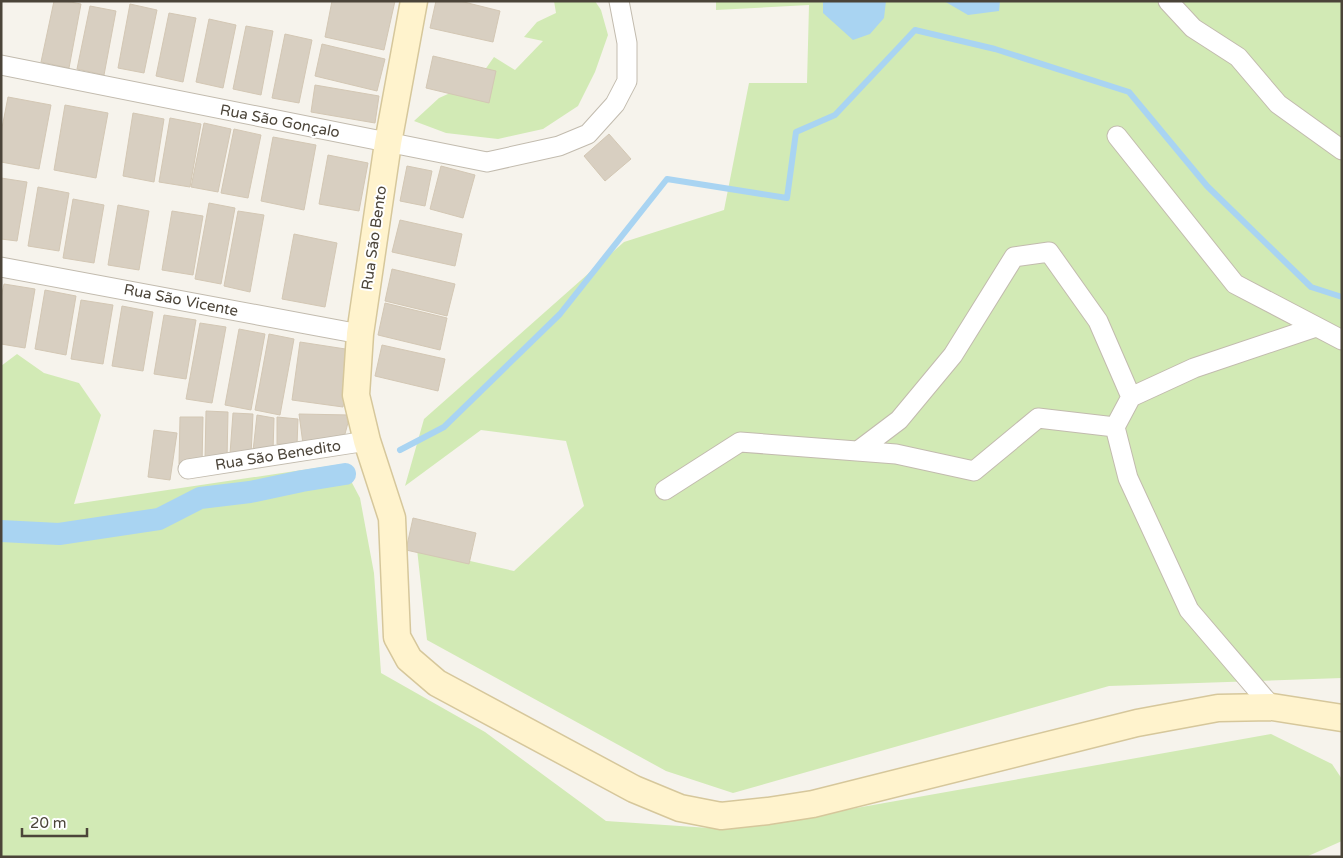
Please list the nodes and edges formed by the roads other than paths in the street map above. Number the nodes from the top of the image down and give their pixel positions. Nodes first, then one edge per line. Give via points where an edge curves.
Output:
1 (414, 1) edge
2 (619, 1) edge
3 (1168, 1) edge
4 (1, 65) edge
5 (1117, 136) dead end
6 (388, 143) junction
7 (1342, 150) edge
8 (1, 267) edge
9 (1316, 327) junction
10 (360, 334) junction
11 (1342, 340) edge
12 (1131, 397) junction
13 (1115, 427) junction
14 (367, 441) junction
15 (858, 451) junction
16 (188, 469) dead end
17 (665, 490) dead end
18 (1272, 707) junction
19 (1342, 718) edge

1 - 6 street, Rua São Bento
2 - 6 street, Rua São Gonçalo via 627,43 627,81 615,104 588,134 560,146 487,162
3 - 7 street via 1193,28 1238,57 1278,104
4 - 6 street, Rua São Gonçalo
5 - 9 street via 1235,284
6 - 10 street, Rua São Bento
8 - 10 street, Rua São Vicente
9 - 11 street
9 - 12 street via 1194,368
10 - 14 street, Rua São Bento via 356,395
12 - 13 street
12 - 15 street via 1098,322 1049,252 1014,257 953,355 899,420
13 - 15 street via 1038,418 974,471 896,454
13 - 18 street via 1128,478 1189,610
14 - 16 street, Rua São Benedito
14 - 18 street, Rua São Bento via 392,518 397,637 409,659 437,683 634,789 680,808 721,816 812,804 1137,723 1218,708
15 - 17 street via 740,442
18 - 19 street, Rua São Bento

